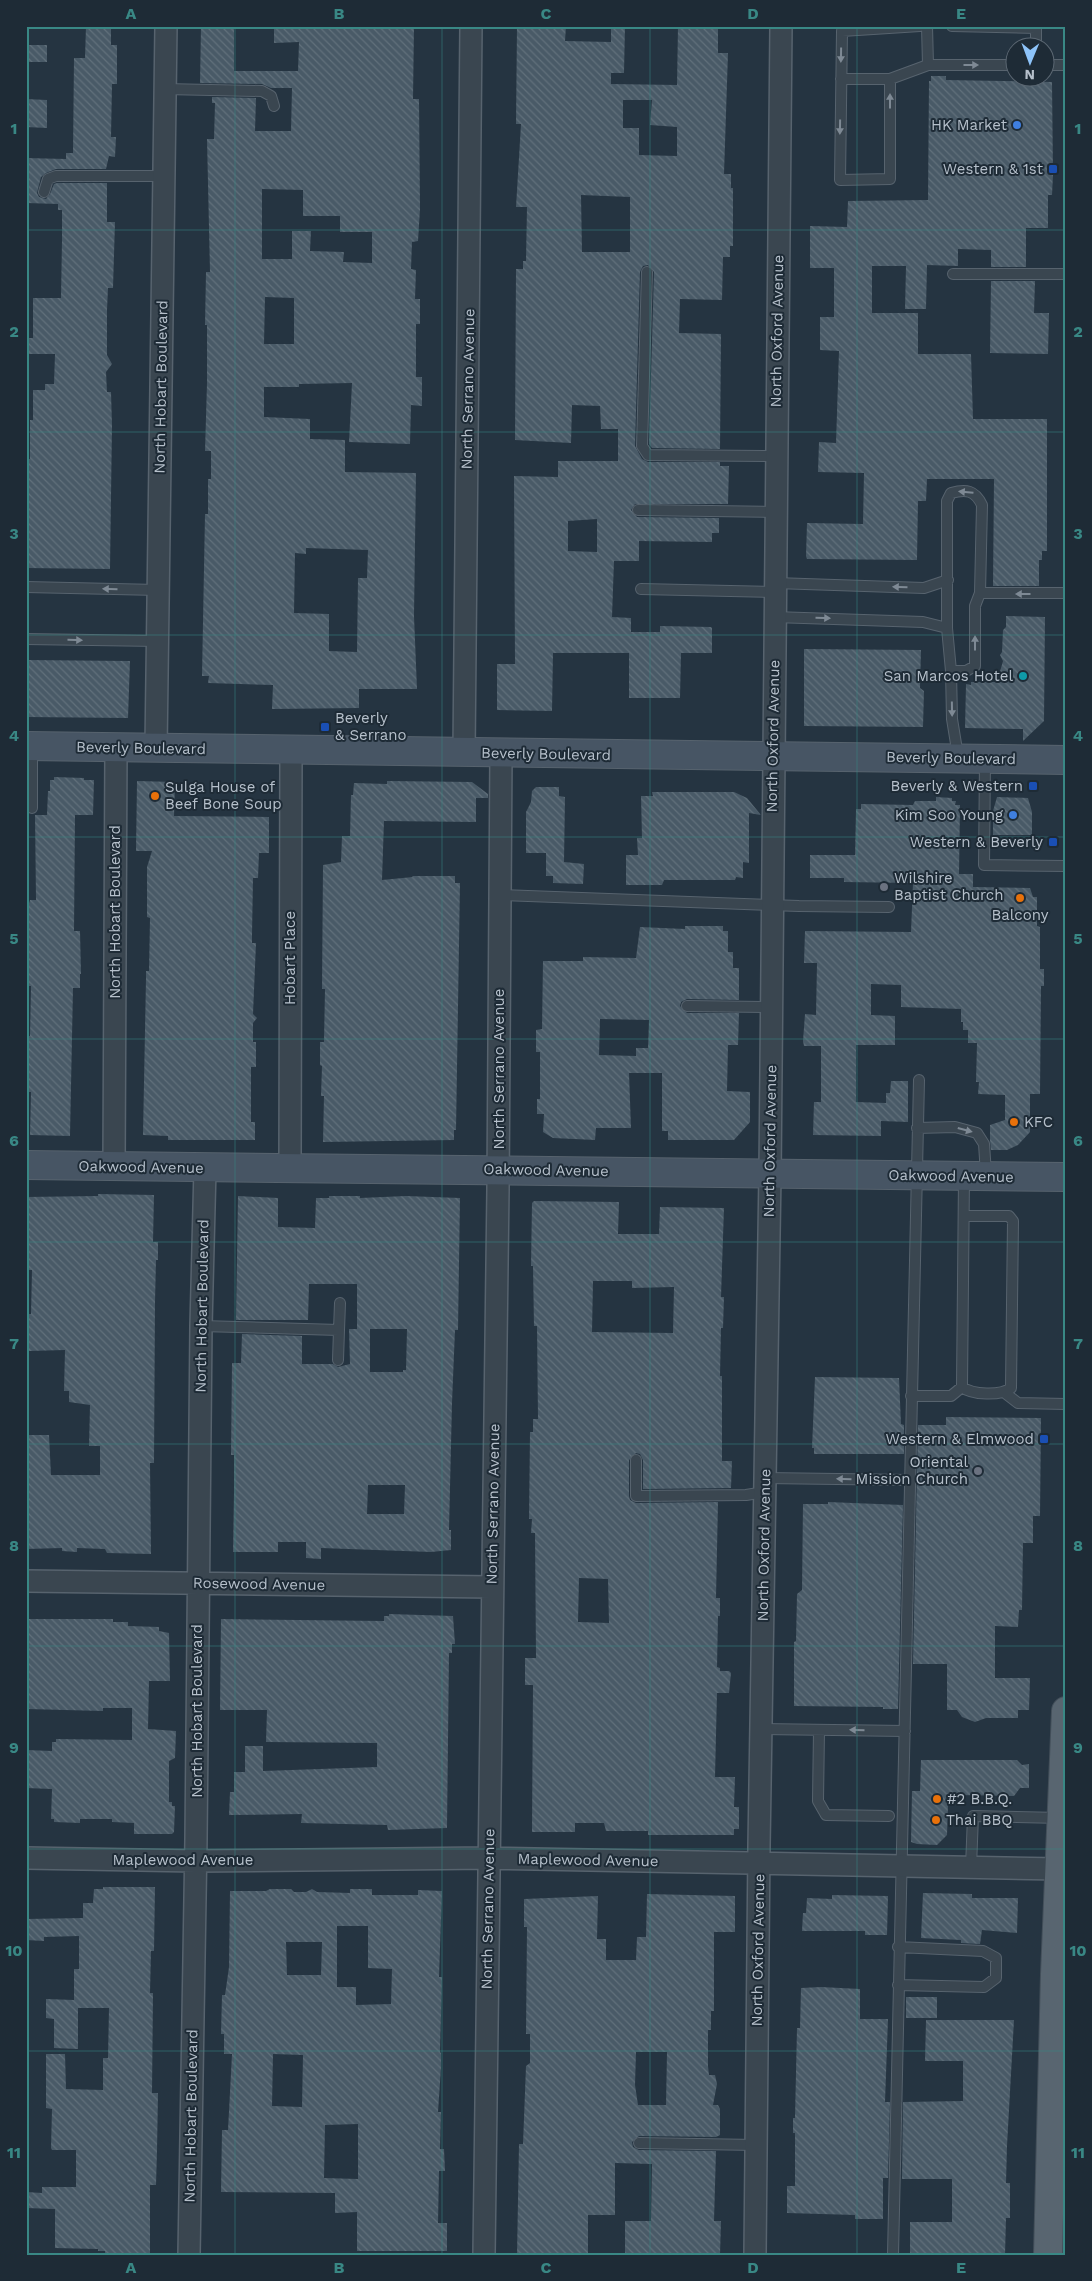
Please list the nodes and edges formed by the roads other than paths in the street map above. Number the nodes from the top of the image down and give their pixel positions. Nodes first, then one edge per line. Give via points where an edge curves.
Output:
1 (166, 26) edge
2 (471, 26) edge
3 (781, 26) edge
4 (920, 26) edge
5 (927, 26) edge
6 (952, 26) edge
7 (1036, 38) edge
8 (928, 65) junction
9 (1004, 65) edge
10 (841, 79) junction
11 (890, 79) junction
12 (165, 89) junction
13 (274, 106) dead end
14 (164, 176) junction
15 (44, 192) dead end
16 (646, 272) dead end
17 (953, 274) dead end
18 (1066, 274) edge
19 (776, 456) junction
20 (638, 510) dead end
21 (776, 512) junction
22 (948, 580) junction
23 (26, 588) edge
24 (775, 588) junction
25 (642, 589) dead end
26 (158, 590) junction
27 (980, 593) junction
28 (1066, 593) edge
29 (774, 617) junction
30 (947, 628) junction
31 (26, 639) edge
32 (158, 641) junction
33 (951, 671) junction
34 (29, 746) edge
35 (116, 747) junction
36 (156, 748) junction
37 (292, 750) junction
38 (464, 753) junction
39 (501, 754) junction
40 (773, 756) junction
41 (958, 757) junction
42 (986, 758) junction
43 (1066, 760) edge
44 (32, 808) dead end
45 (1066, 866) edge
46 (500, 895) junction
47 (772, 904) junction
48 (889, 907) dead end
49 (687, 1006) dead end
50 (771, 1007) junction
51 (919, 1080) dead end
52 (917, 1128) junction
53 (26, 1165) edge
54 (114, 1166) junction
55 (290, 1167) junction
56 (205, 1168) junction
57 (498, 1169) junction
58 (770, 1174) junction
59 (916, 1176) junction
60 (975, 1176) junction
61 (1066, 1177) edge
62 (964, 1216) junction
63 (340, 1304) dead end
64 (201, 1326) junction
65 (339, 1330) junction
66 (338, 1360) dead end
67 (962, 1387) junction
68 (1005, 1393) junction
69 (911, 1396) junction
70 (1066, 1404) edge
71 (636, 1460) dead end
72 (910, 1480) junction
73 (765, 1485) junction
74 (26, 1581) edge
75 (198, 1584) junction
76 (492, 1587) junction
77 (1066, 1711) edge
78 (761, 1729) junction
79 (819, 1730) junction
80 (905, 1731) junction
81 (889, 1816) dead end
82 (1062, 1818) junction
83 (26, 1858) edge
84 (488, 1858) junction
85 (196, 1861) junction
86 (758, 1863) junction
87 (900, 1866) junction
88 (971, 1867) junction
89 (1063, 1869) edge
90 (1061, 1938) edge
91 (898, 1947) junction
92 (898, 1985) junction
93 (1060, 2002) edge
94 (638, 2143) dead end
95 (756, 2145) junction
96 (189, 2255) edge
97 (484, 2255) edge
98 (755, 2255) edge
99 (893, 2255) edge
100 (1048, 2255) edge

1 - 12 street, North Hobart Boulevard
2 - 38 street, North Serrano Avenue
3 - 19 street, North Oxford Avenue
4 -> 10 lane via 842,31
5 - 8 lane
6 - 7 lane via 1036,28
8 -> 9 lane
8 - 11 lane
10 - 11 lane
10 -> 11 lane via 840,180 890,178
12 - 13 lane via 262,91 271,96
12 - 14 street, North Hobart Boulevard
14 - 15 lane via 56,176 48,179
14 - 26 street, North Hobart Boulevard
16 - 19 lane via 642,446 648,455
17 - 18 lane
19 - 21 street, North Oxford Avenue
20 - 21 lane
21 - 24 street, North Oxford Avenue
22 -> 24 lane via 924,588
27 -> 22 lane via 982,505 978,495 972,491 951,493 947,502
22 - 30 lane
26 -> 23 lane
24 - 25 lane
24 - 29 street, North Oxford Avenue
26 - 32 street, North Hobart Boulevard
28 -> 27 lane
33 -> 27 lane via 966,671 975,666 975,606
29 -> 30 lane via 923,622
29 - 40 street, North Oxford Avenue
30 - 33 lane
31 -> 32 lane
32 - 36 street, North Hobart Boulevard
33 -> 41 lane via 952,719
34 - 35 main road, Beverly Boulevard
34 - 44 lane
35 - 36 main road, Beverly Boulevard
35 - 54 street, North Hobart Boulevard
36 - 37 main road, Beverly Boulevard
37 - 38 main road, Beverly Boulevard
37 - 55 street, Hobart Place
38 - 39 main road, Beverly Boulevard
39 - 40 main road, Beverly Boulevard
39 - 46 street, North Serrano Avenue
40 - 41 main road, Beverly Boulevard
40 - 47 street, North Oxford Avenue
41 - 42 main road, Beverly Boulevard
42 - 43 main road, Beverly Boulevard
42 - 45 lane via 984,865
46 - 47 lane
46 - 57 street, North Serrano Avenue
47 - 48 lane
47 - 50 street, North Oxford Avenue
49 - 50 lane
50 - 58 street, North Oxford Avenue
51 - 52 lane
52 - 59 lane
52 -> 60 lane via 955,1127 977,1133 984,1144
53 - 54 main road, Oakwood Avenue
54 - 56 main road, Oakwood Avenue
55 - 56 main road, Oakwood Avenue
55 - 57 main road, Oakwood Avenue
56 - 64 street, North Hobart Boulevard
57 - 58 main road, Oakwood Avenue
57 - 76 street, North Serrano Avenue
58 - 59 main road, Oakwood Avenue
58 - 73 street, North Oxford Avenue
59 - 60 main road, Oakwood Avenue
59 - 69 lane
60 - 61 main road, Oakwood Avenue
60 - 62 lane
62 - 67 lane
62 - 68 lane via 1008,1216 1013,1220 1011,1388
63 - 65 lane
64 - 65 lane
64 - 75 street, North Hobart Boulevard
65 - 66 lane
67 - 68 lane via 969,1393
67 - 69 lane via 951,1396
68 - 70 lane via 1018,1403
69 - 72 lane
71 - 73 lane via 636,1496 746,1495
72 -> 73 lane
72 - 80 lane
73 - 78 street, North Oxford Avenue
74 - 75 street, Rosewood Avenue
75 - 76 street, Rosewood Avenue
75 - 85 street, North Hobart Boulevard
76 - 84 street, North Serrano Avenue
77 - 82 main road
78 - 79 lane
78 - 86 street, North Oxford Avenue
80 -> 79 lane
79 - 81 lane via 818,1801 826,1815
80 - 87 lane via 904,1831
82 - 88 lane via 973,1816
82 - 89 main road
83 - 85 street, Maplewood Avenue
84 - 85 street, Maplewood Avenue
84 - 86 street, Maplewood Avenue
84 - 97 street, North Serrano Avenue
85 - 96 street, North Hobart Boulevard
86 - 87 street, Maplewood Avenue
86 - 95 street, North Oxford Avenue
87 - 88 street, Maplewood Avenue
87 - 91 lane
88 - 89 street, Maplewood Avenue
89 - 90 main road
90 - 93 main road
91 - 92 lane
91 - 92 lane via 983,1951 996,1958 996,1978 984,1987
92 - 99 lane
93 - 100 main road
94 - 95 lane
95 - 98 street, North Oxford Avenue

